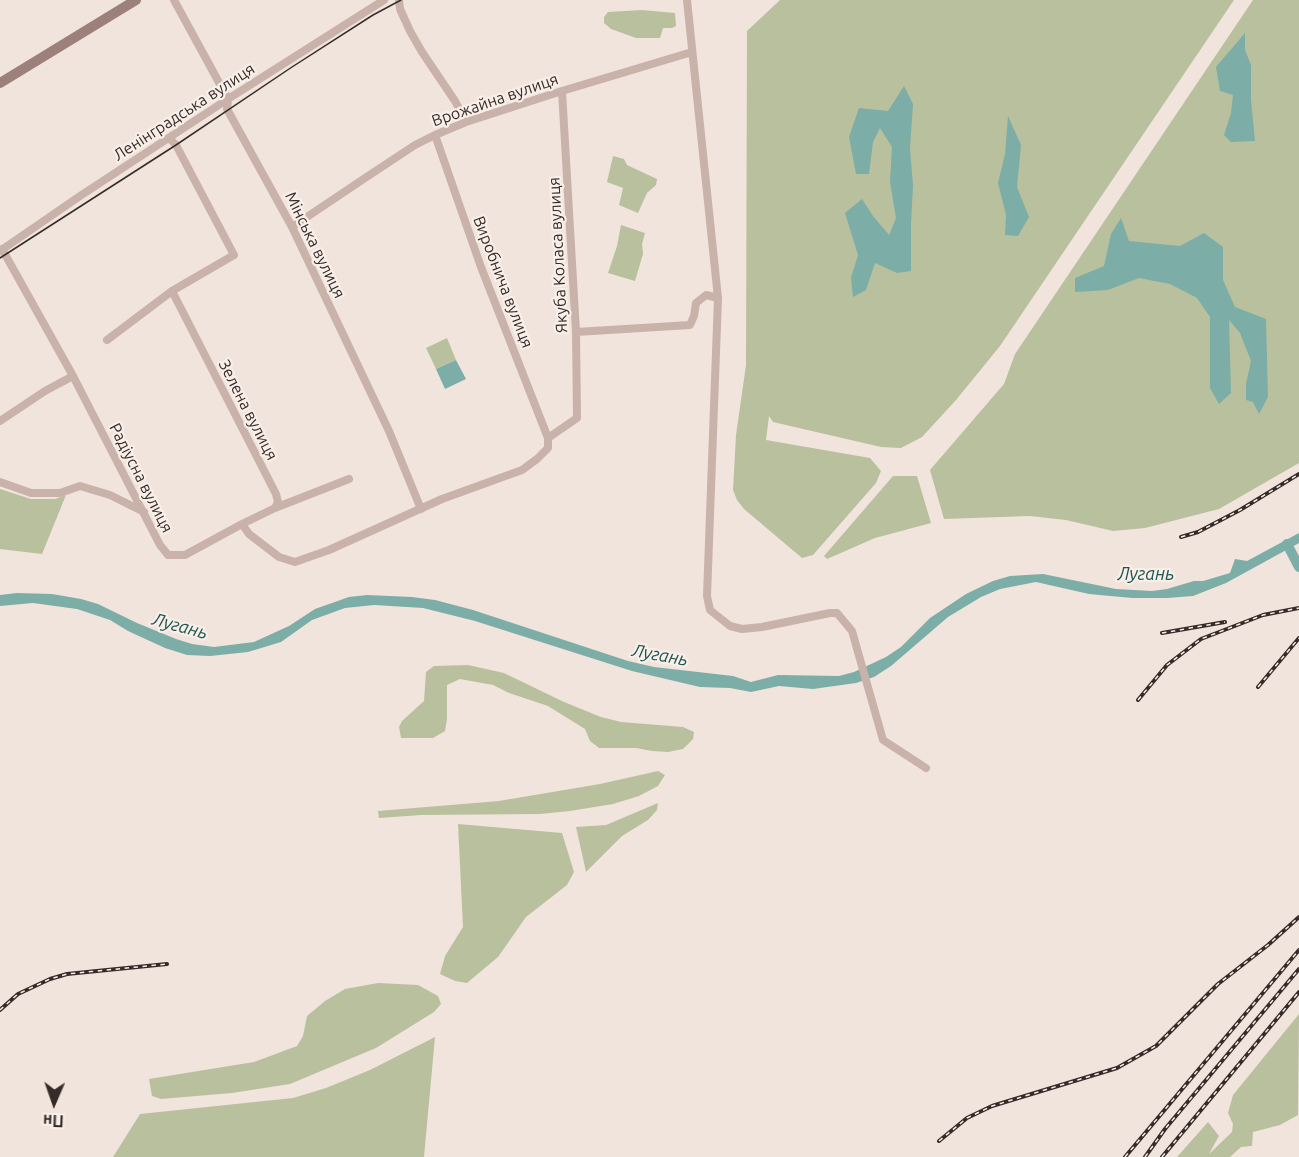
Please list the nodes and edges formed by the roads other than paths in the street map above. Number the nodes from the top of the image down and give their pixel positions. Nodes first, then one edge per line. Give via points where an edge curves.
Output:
1 (136, 0) edge
2 (174, 0) edge
3 (384, 0) edge
4 (399, 0) edge
5 (687, 0) edge
6 (692, 52) junction
7 (0, 82) edge
8 (562, 91) junction
9 (228, 99) junction
10 (466, 122) junction
11 (435, 135) junction
12 (169, 138) junction
13 (292, 227) junction
14 (1, 250) edge
15 (172, 291) junction
16 (718, 298) junction
17 (576, 332) junction
18 (107, 340) dead end
19 (73, 376) junction
20 (0, 421) edge
21 (548, 438) junction
22 (349, 479) dead end
23 (0, 482) edge
24 (275, 508) junction
25 (421, 509) junction
26 (144, 512) junction
27 (242, 524) junction
28 (926, 768) dead end

1 - 7 street
2 - 9 street, Мінська вулиця
3 - 9 street, Ленінградська вулиця
4 - 10 street via 410,31
5 - 6 street
6 - 8 street, Врожайна вулиця
6 - 16 street
8 - 10 street, Врожайна вулиця
8 - 17 street, Якуба Коласа вулиця
9 - 12 street, Ленінградська вулиця
9 - 13 street, Мінська вулиця via 228,109
10 - 11 street, Врожайна вулиця
11 - 13 street, Врожайна вулиця
11 - 21 street, Виробнича вулиця via 481,267
12 - 14 street, Ленінградська вулиця
12 - 15 street via 234,255
13 - 25 street, Мінська вулиця via 389,431
14 - 19 street, Радіусна вулиця
15 - 18 street
15 - 24 street, Зелена вулиця via 276,494
16 - 17 street via 706,295 696,303 690,325
16 - 28 street via 707,596 710,610 730,626 742,629 837,613 852,631 883,740
17 - 21 street, Якуба Коласа вулиця via 577,418
19 - 20 street
19 - 26 street, Радіусна вулиця
21 - 25 street via 548,448 522,470
22 - 24 street
23 - 26 street via 31,494 60,493 80,486
24 - 27 street
25 - 27 street via 295,562 279,557
26 - 27 street, Радіусна вулиця via 168,555 185,555

